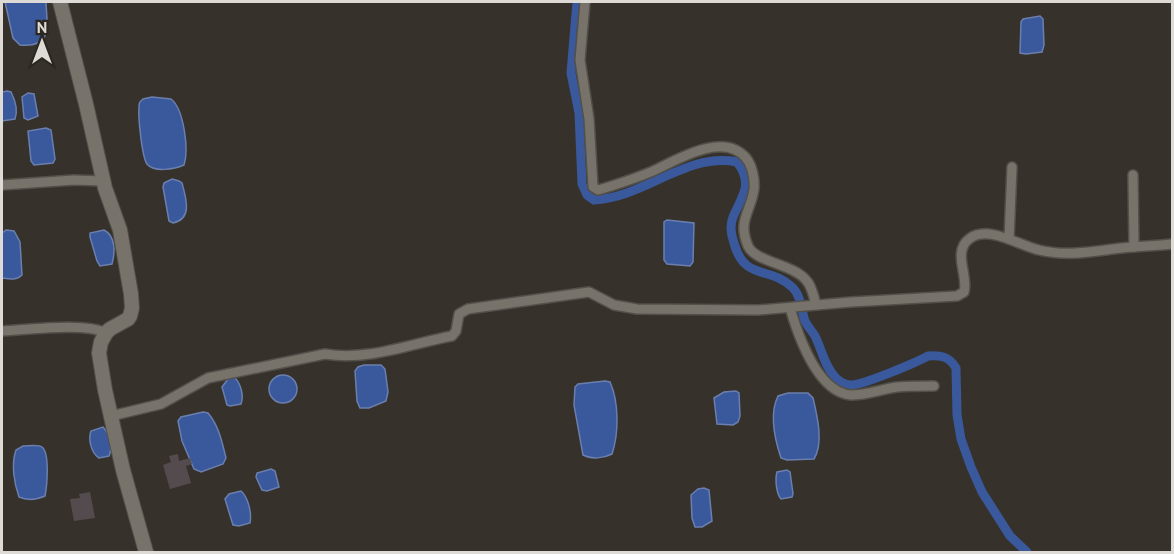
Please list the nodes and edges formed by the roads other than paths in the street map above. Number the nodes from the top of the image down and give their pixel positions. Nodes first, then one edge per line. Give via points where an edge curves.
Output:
1 (60, 2) edge
2 (585, 2) edge
3 (1012, 167) dead end
4 (1133, 175) dead end
5 (103, 181) junction
6 (2, 185) edge
7 (1009, 239) junction
8 (1173, 244) edge
9 (1134, 247) junction
10 (813, 305) junction
11 (792, 308) junction
12 (2, 331) edge
13 (106, 333) junction
14 (934, 386) dead end
15 (111, 416) junction
16 (146, 552) edge

1 - 5 street
2 - 10 street via 580,60 593,187 605,188 706,149 726,148 740,153 752,167 754,186 743,224 748,246 807,280
3 - 7 street
4 - 9 street
5 - 6 street
5 - 13 street via 121,235 132,308 128,320
7 - 9 street via 1058,253
7 - 10 street via 990,235 969,239 962,255 966,286 957,296
8 - 9 street
10 - 11 street
11 - 14 street via 809,358 840,393
11 - 15 street via 622,307 590,292 468,309 459,314 452,336 360,356 325,354 208,378 161,404
12 - 13 street via 93,328
13 - 15 street via 99,353
15 - 16 street

